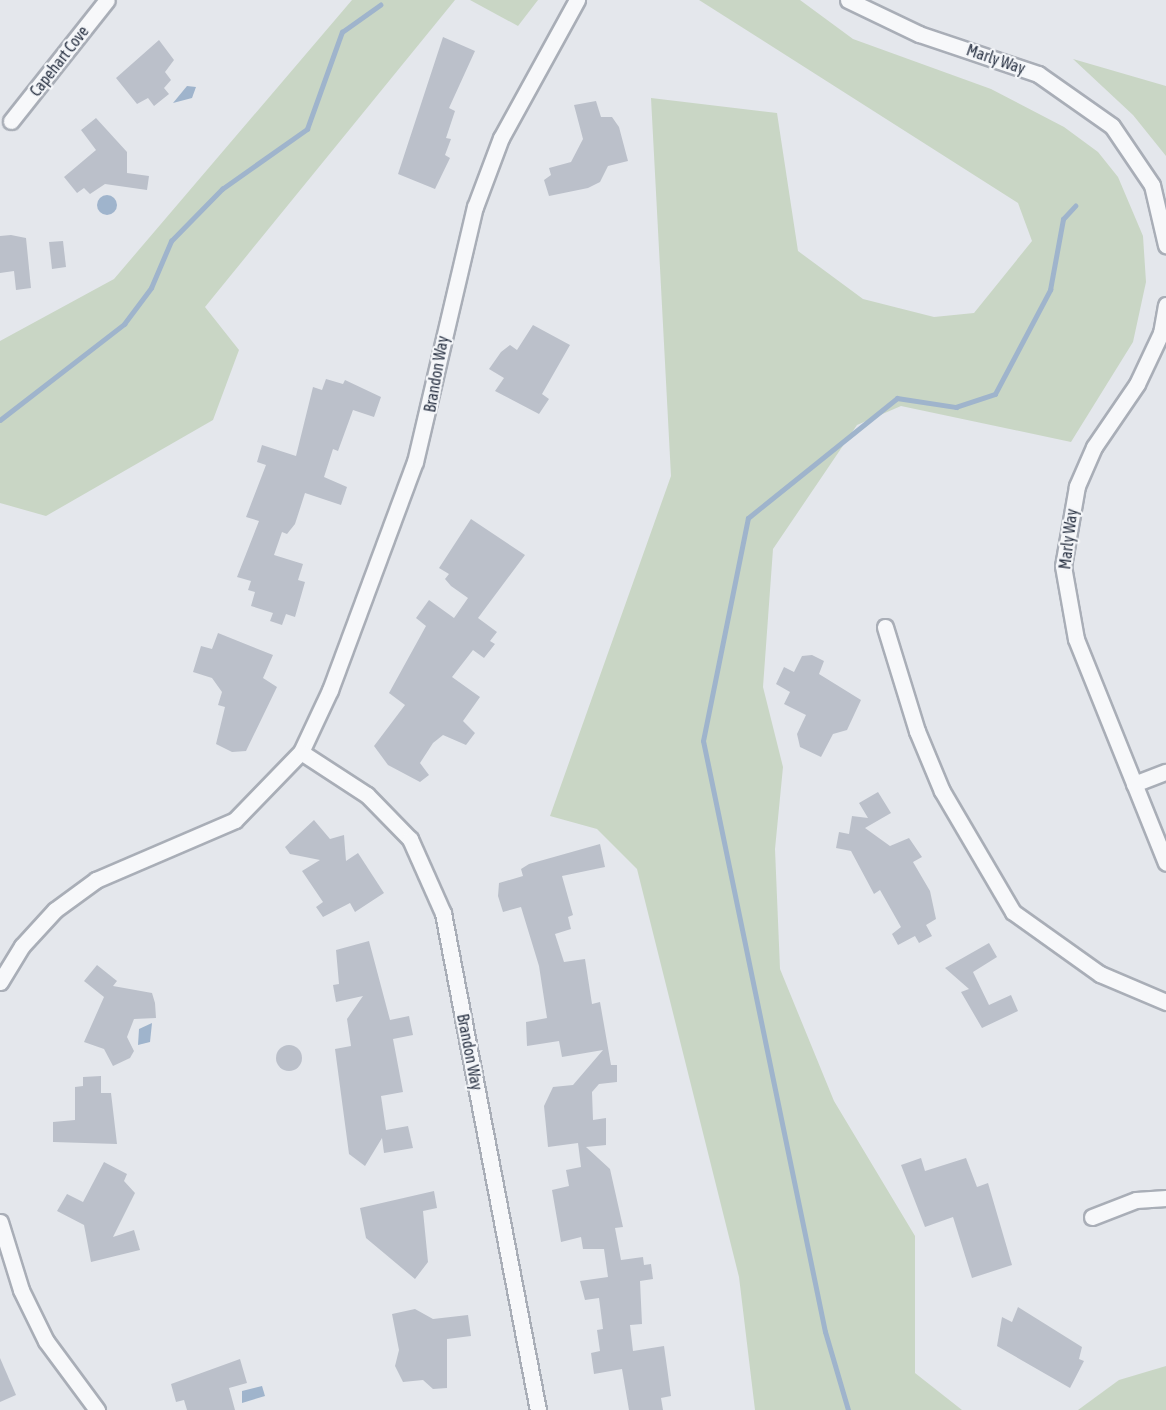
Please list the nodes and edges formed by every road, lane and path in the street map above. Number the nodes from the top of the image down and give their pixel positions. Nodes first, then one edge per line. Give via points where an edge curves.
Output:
1 (107, 0) edge
2 (577, 0) edge
3 (848, 0) edge
4 (11, 121) dead end
5 (1166, 245) edge
6 (1166, 305) edge
7 (885, 627) dead end
8 (301, 752) junction
9 (1166, 772) edge
10 (1134, 784) junction
11 (1166, 863) edge
12 (0, 982) edge
13 (1166, 1002) edge
14 (1166, 1198) edge
15 (1092, 1217) dead end
16 (0, 1222) edge
17 (98, 1410) edge
18 (537, 1410) edge

1 - 4 street, Capehart Cove
2 - 8 street, Brandon Way via 501,138 475,207 416,462 330,690
3 - 5 street, Marly Way via 919,34 1038,74 1112,126 1152,185
6 - 10 street, Marly Way via 1161,333 1137,384 1085,465 1064,540 1070,618
7 - 13 street via 917,731 942,791 1013,912 1100,974
8 - 12 street, Brandon Way via 235,820 96,880 55,910 22,946
8 - 18 street, Brandon Way via 392,817 435,887
9 - 10 street
10 - 11 street, Marly Way
14 - 15 street via 1136,1200
16 - 17 street via 21,1290 46,1341

